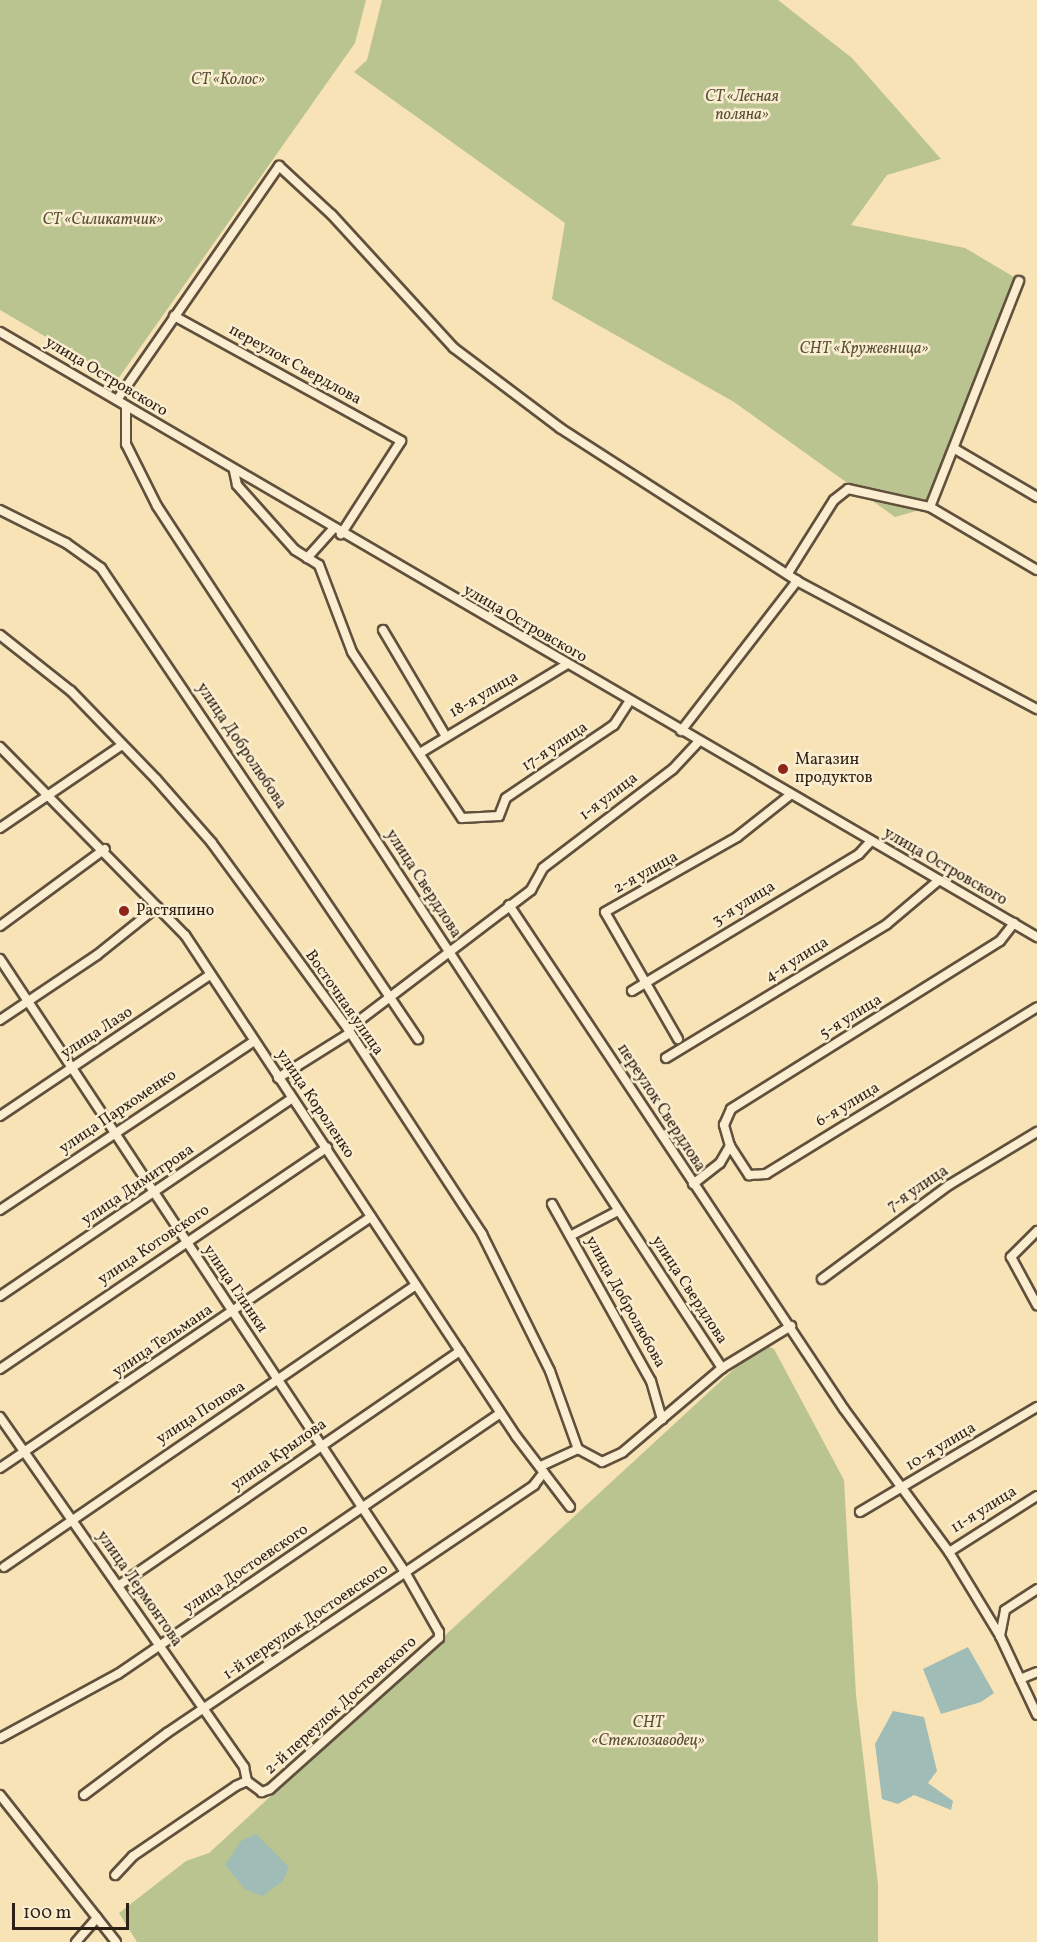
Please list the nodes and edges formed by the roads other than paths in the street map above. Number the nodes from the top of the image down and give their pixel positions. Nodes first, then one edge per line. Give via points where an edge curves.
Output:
1 (1019, 280) dead end
2 (174, 316) junction
3 (0, 332) edge
4 (117, 400) junction
5 (126, 406) junction
6 (955, 449) junction
7 (234, 471) junction
8 (1037, 497) edge
9 (930, 507) junction
10 (0, 510) edge
11 (337, 531) junction
12 (307, 558) junction
13 (1037, 570) edge
14 (788, 573) junction
15 (797, 581) junction
16 (383, 630) dead end
17 (0, 635) edge
18 (566, 665) junction
19 (629, 702) junction
20 (1037, 709) edge
21 (681, 731) junction
22 (445, 735) junction
23 (699, 741) junction
24 (122, 745) junction
25 (0, 747) edge
26 (420, 753) junction
27 (51, 794) junction
28 (790, 795) junction
29 (0, 828) edge
30 (871, 841) junction
31 (105, 849) junction
32 (939, 880) junction
33 (509, 905) junction
34 (157, 907) junction
35 (1014, 923) junction
36 (0, 926) edge
37 (1037, 937) edge
38 (448, 950) junction
39 (0, 959) edge
40 (210, 975) junction
41 (646, 983) junction
42 (632, 991) dead end
43 (388, 997) junction
44 (29, 1000) junction
45 (1037, 1007) edge
46 (0, 1020) edge
47 (349, 1031) junction
48 (418, 1039) dead end
49 (678, 1039) dead end
50 (254, 1041) junction
51 (666, 1058) dead end
52 (72, 1067) junction
53 (278, 1078) junction
54 (292, 1098) junction
55 (0, 1116) edge
56 (115, 1132) junction
57 (1037, 1132) edge
58 (730, 1146) junction
59 (327, 1148) junction
60 (693, 1184) junction
61 (153, 1191) junction
62 (552, 1204) dead end
63 (0, 1210) edge
64 (618, 1211) junction
65 (371, 1217) junction
66 (1037, 1231) edge
67 (572, 1235) junction
68 (185, 1240) junction
69 (822, 1279) dead end
70 (416, 1284) junction
71 (0, 1296) edge
72 (1037, 1305) edge
73 (232, 1312) junction
74 (791, 1326) junction
75 (460, 1351) junction
76 (722, 1368) junction
77 (0, 1369) edge
78 (277, 1379) junction
79 (1037, 1407) edge
80 (501, 1413) junction
81 (0, 1417) edge
82 (662, 1419) junction
83 (319, 1445) junction
84 (578, 1449) junction
85 (26, 1454) junction
86 (0, 1468) edge
87 (542, 1469) junction
88 (906, 1486) junction
89 (1037, 1496) edge
90 (570, 1507) dead end
91 (360, 1509) junction
92 (860, 1512) dead end
93 (73, 1520) junction
94 (949, 1552) junction
95 (4, 1567) dead end
96 (405, 1572) junction
97 (118, 1586) junction
98 (1037, 1589) edge
99 (1000, 1636) junction
100 (439, 1638) joint
101 (160, 1646) junction
102 (1037, 1672) edge
103 (1020, 1679) junction
104 (204, 1709) junction
105 (1037, 1715) edge
106 (0, 1738) edge
107 (247, 1780) junction
108 (0, 1795) edge
109 (84, 1796) dead end
110 (115, 1875) dead end
111 (97, 1918) junction
112 (76, 1942) edge
113 (116, 1942) edge

1 - 6 street
2 - 4 street
2 - 11 street, переулок Свердлова via 402,441
2 - 14 street via 279,165 332,215 454,348 626,474
3 - 4 street, улица Островского
4 - 5 street, улица Островского
5 - 7 street, улица Островского
5 - 38 street, улица Свердлова via 126,444 157,507
6 - 8 street
6 - 9 street
7 - 11 street, улица Островского
7 - 12 street via 237,485
9 - 13 street
9 - 14 street via 848,489 834,500
10 - 43 street, улица Добролюбова via 66,543 101,568
11 - 12 street
11 - 18 street, улица Островского
12 - 26 street via 319,565 330,586 352,652
14 - 15 street
15 - 20 street
15 - 21 street
16 - 22 street
17 - 24 street, Восточная улица via 56,678
18 - 19 street, улица Островского
18 - 22 street, 18-я улица
19 - 21 street, улица Островского
19 - 26 street, 17-я улица via 614,725 506,798 499,816 462,818
21 - 23 street, улица Островского
22 - 26 street, 18-я улица
23 - 28 street, улица Островского
23 - 33 street, 1-я улица via 673,769 537,875 531,890
24 - 27 street
24 - 47 street, Восточная улица via 212,843
25 - 27 street, улица Короленко
27 - 29 street
27 - 31 street, улица Короленко
28 - 30 street, улица Островского
28 - 41 street, 2-я улица via 737,837 605,912
30 - 32 street, улица Островского
30 - 41 street, 3-я улица via 859,854
31 - 34 street, улица Короленко
31 - 36 street
32 - 35 street, улица Островского
32 - 51 street, 4-я улица via 886,924
33 - 38 street, 1-я улица
33 - 60 street, переулок Свердлова
34 - 40 street, улица Короленко via 185,934
34 - 44 street
35 - 37 street, улица Островского
35 - 58 street, 5-я улица via 1000,941 731,1109 724,1125
38 - 43 street, 1-я улица
38 - 64 street, улица Свердлова
39 - 44 street, улица Глинки
40 - 50 street, улица Короленко
40 - 52 street, улица Лазо
41 - 42 street, 3-я улица
41 - 49 street, 2-я улица
43 - 47 street, 1-я улица
43 - 48 street, улица Добролюбова
44 - 46 street
44 - 52 street, улица Глинки
45 - 58 street, 6-я улица via 761,1176 745,1171
47 - 53 street, 1-я улица
47 - 84 street, Восточная улица via 487,1244 550,1371
50 - 53 street, улица Короленко
50 - 56 street, улица Пархоменко
52 - 55 street, улица Лазо
52 - 56 street, улица Глинки
53 - 54 street, улица Короленко
54 - 59 street, улица Короленко
54 - 61 street, улица Димитрова
56 - 61 street, улица Глинки
56 - 63 street, улица Пархоменко
57 - 69 street, 7-я улица via 950,1185
58 - 60 street via 720,1163
59 - 65 street, улица Короленко
59 - 68 street, улица Котовского
60 - 74 street, переулок Свердлова
61 - 68 street, улица Глинки
61 - 71 street, улица Димитрова
62 - 67 street, улица Добролюбова
64 - 67 street
64 - 76 street, улица Свердлова
65 - 70 street, улица Короленко
65 - 73 street, улица Тельмана
66 - 72 street via 1013,1252 1012,1267
67 - 82 street, улица Добролюбова via 651,1381
68 - 73 street, улица Глинки
68 - 77 street, улица Котовского
70 - 75 street, улица Короленко
70 - 78 street, улица Попова
73 - 78 street, улица Глинки
73 - 85 street, улица Тельмана
74 - 76 street
74 - 88 street, переулок Свердлова via 844,1409
75 - 80 street, улица Короленко
75 - 83 street, улица Крылова
76 - 82 street
78 - 83 street, улица Глинки
78 - 93 street, улица Попова
79 - 88 street, 10-я улица
80 - 87 street, улица Короленко
80 - 91 street, улица Достоевского
81 - 85 street, улица Лермонтова
82 - 84 street via 602,1462
83 - 91 street, улица Глинки
83 - 97 street, улица Крылова
84 - 87 street, 1-й переулок Достоевского
85 - 86 street, улица Тельмана
85 - 93 street, улица Лермонтова
87 - 90 street, улица Короленко
87 - 96 street, 1-й переулок Достоевского via 534,1485
88 - 92 street, 10-я улица
88 - 94 street, переулок Свердлова
89 - 94 street, 11-я улица
91 - 96 street, улица Глинки
91 - 101 street, улица Достоевского
93 - 95 street, улица Попова
93 - 97 street, улица Лермонтова
94 - 99 street, переулок Свердлова
96 - 100 street, улица Глинки
96 - 104 street, 1-й переулок Достоевского
97 - 101 street, улица Лермонтова
98 - 99 street via 1005,1610
99 - 103 street, переулок Свердлова
100 - 107 street, 2-й переулок Достоевского via 270,1789 262,1792
101 - 104 street, улица Лермонтова
101 - 106 street, улица Достоевского via 93,1689
102 - 103 street
103 - 105 street, переулок Свердлова
104 - 107 street, улица Лермонтова via 244,1767
104 - 109 street, 1-й переулок Достоевского
107 - 110 street, 2-й переулок Достоевского via 133,1856
108 - 111 street
111 - 112 street
111 - 113 street

